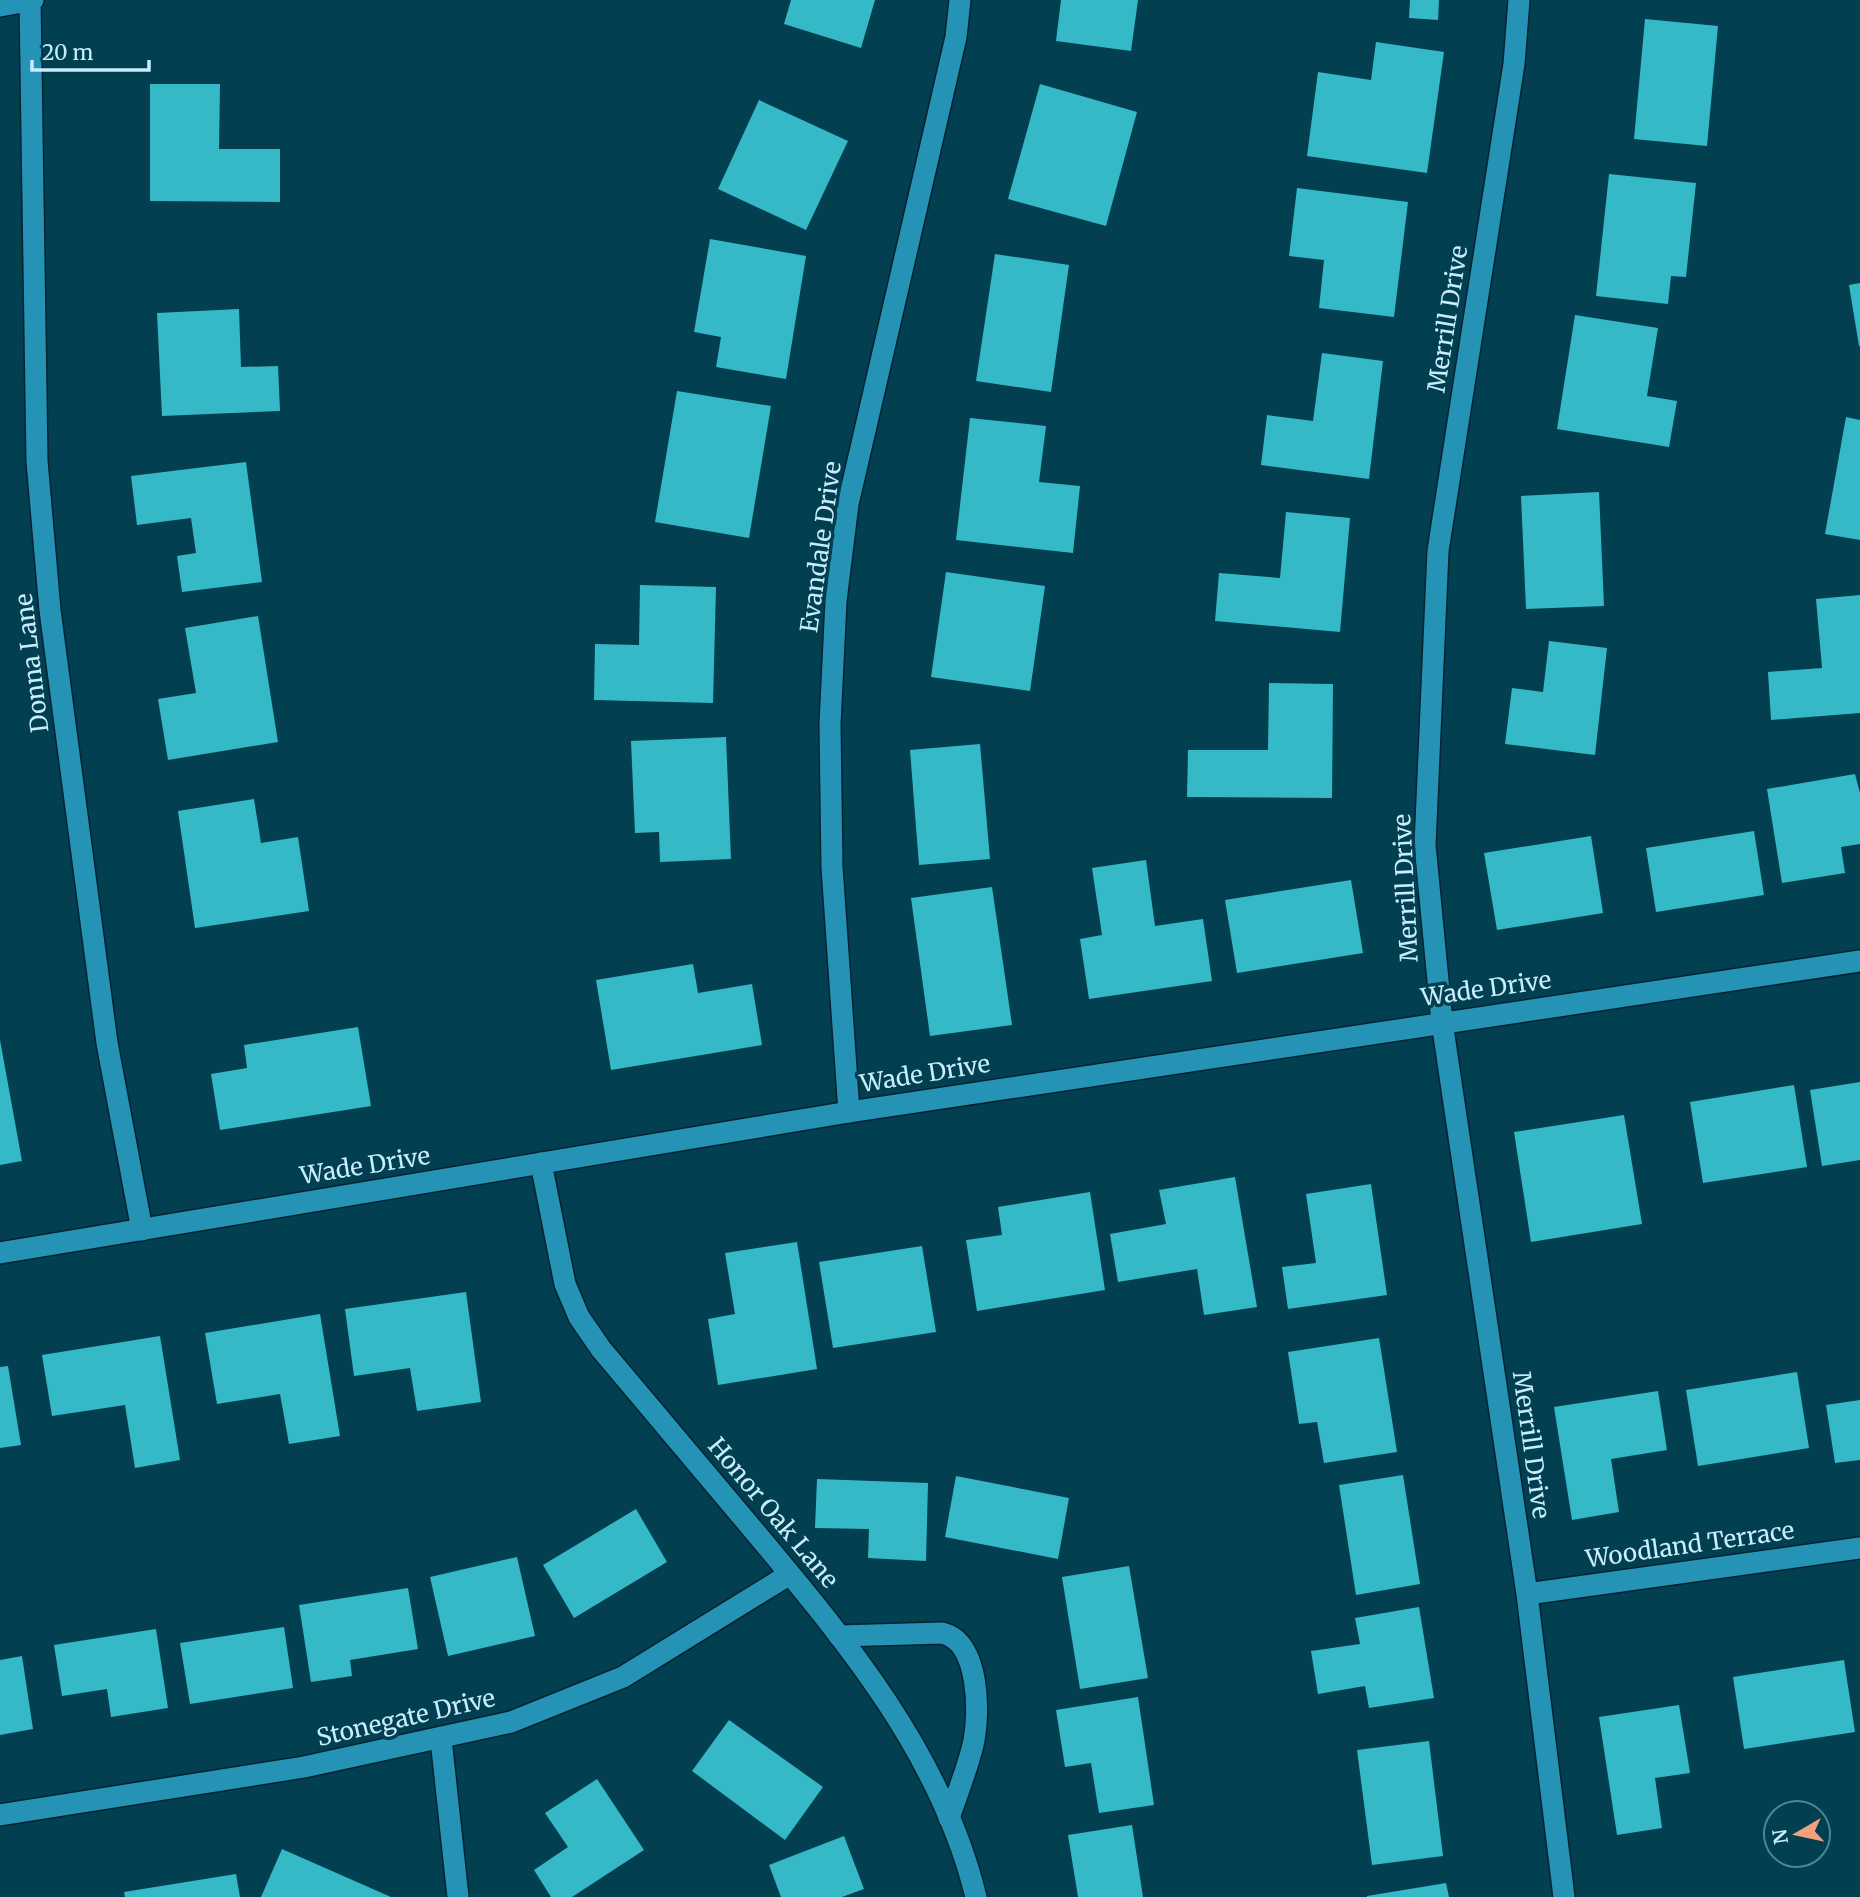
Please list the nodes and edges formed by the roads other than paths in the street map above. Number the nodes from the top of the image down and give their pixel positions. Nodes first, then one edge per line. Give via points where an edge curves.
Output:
1 (31, 0) edge
2 (960, 0) edge
3 (1518, 0) edge
4 (0, 6) edge
5 (1860, 961) edge
6 (1442, 1022) junction
7 (849, 1112) junction
8 (541, 1163) junction
9 (142, 1230) junction
10 (0, 1254) edge
11 (1860, 1548) edge
12 (790, 1574) junction
13 (1527, 1594) junction
14 (839, 1636) junction
15 (442, 1739) junction
16 (0, 1815) edge
17 (949, 1818) junction
18 (458, 1897) edge
19 (976, 1897) edge
20 (1564, 1897) edge

1 - 4 street
1 - 9 street, Donna Lane via 37,461 50,610 107,1043
2 - 7 street, Evandale Drive via 956,37 848,504 836,601 830,724 832,854
3 - 6 street, Merrill Drive via 1514,64 1438,551 1425,845
5 - 6 street, Wade Drive
6 - 7 street, Wade Drive
6 - 13 street, Merrill Drive
7 - 8 street, Wade Drive
8 - 9 street, Wade Drive
8 - 12 street, Honor Oak Lane via 565,1284 579,1317
9 - 10 street, Wade Drive
11 - 13 street, Woodland Terrace
12 - 14 street, Honor Oak Lane
12 - 15 street, Stonegate Drive via 623,1677 511,1722
13 - 20 street, Merrill Drive
14 - 17 street, Honor Oak Lane via 876,1683 927,1765
14 - 17 street via 942,1633 963,1646 977,1712 973,1744
15 - 16 street, Stonegate Drive via 304,1768
15 - 18 street
17 - 19 street, Honor Oak Lane

